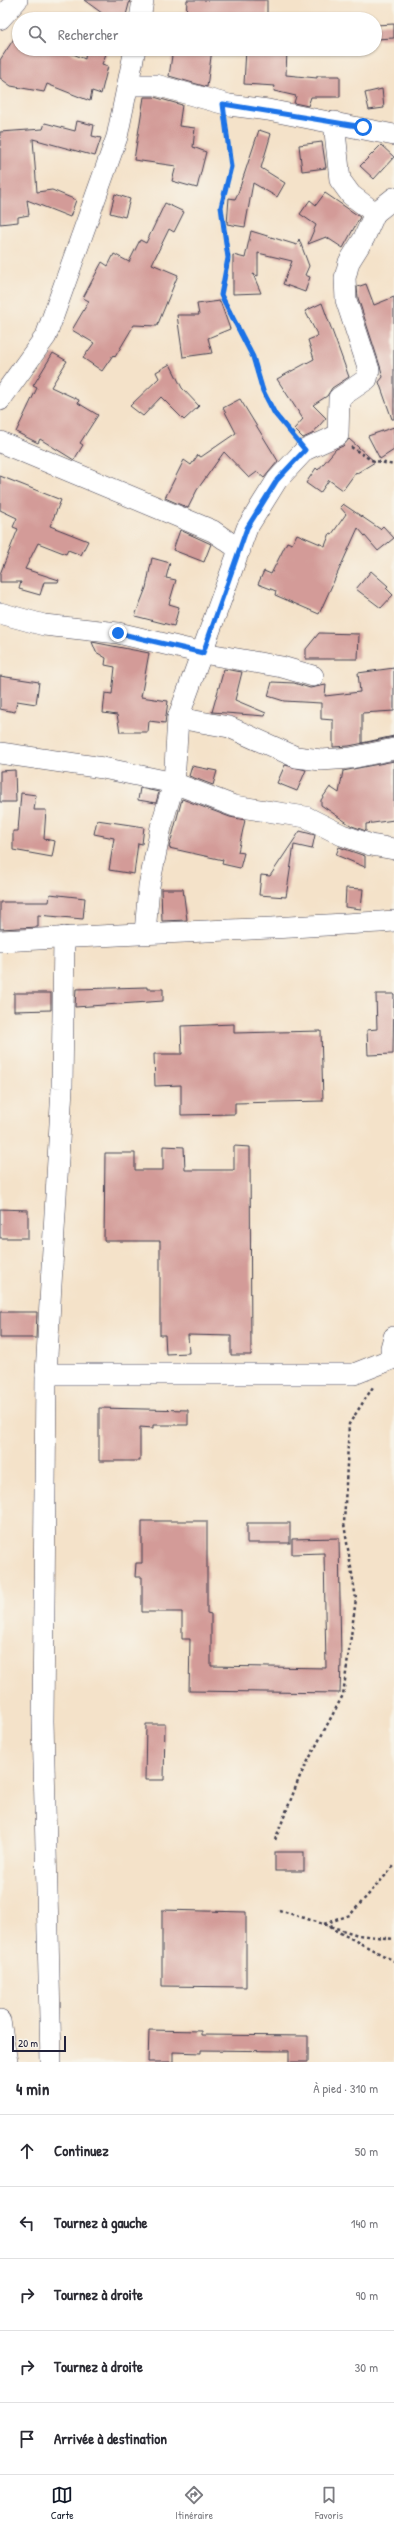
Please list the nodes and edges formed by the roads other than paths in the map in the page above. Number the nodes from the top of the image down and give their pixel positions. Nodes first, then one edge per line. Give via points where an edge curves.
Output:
1 (17, 0) edge
2 (143, 0) edge
3 (141, 12) edge
4 (0, 19) edge
5 (134, 56) edge
6 (129, 85) junction
7 (334, 122) junction
8 (394, 135) edge
9 (394, 198) edge
10 (375, 213) junction
11 (0, 400) edge
12 (0, 442) edge
13 (240, 550) junction
14 (0, 613) edge
15 (203, 653) junction
16 (313, 676) dead end
17 (178, 718) junction
18 (394, 749) edge
19 (0, 753) edge
20 (174, 783) junction
21 (394, 849) edge
22 (394, 920) edge
23 (145, 933) junction
24 (64, 937) junction
25 (0, 941) edge
26 (394, 1337) edge
27 (46, 1374) junction
28 (0, 2021) edge
29 (7, 2062) edge
30 (52, 2062) edge

1 - 4 street
2 - 3 street
5 - 6 street
6 - 7 street via 156,85 223,104
6 - 11 street via 117,137 46,336
7 - 8 street
7 - 10 street via 340,180 351,195
9 - 10 street
10 - 13 street via 364,238 349,262 345,278 346,300 369,370 367,379 339,398 338,435 305,450 277,480 247,528
12 - 13 street via 212,531
13 - 15 street
14 - 15 street via 44,625 118,633
15 - 16 street via 282,667
15 - 17 street
17 - 18 street via 228,727 296,757 321,760 351,758
17 - 20 street
19 - 20 street via 80,764
20 - 21 street via 234,806 306,817 342,835 371,845
20 - 23 street via 161,827 149,886
22 - 23 street via 289,928
23 - 24 street
24 - 25 street
24 - 27 street via 62,1088
26 - 27 street via 392,1359 354,1374
27 - 30 street via 43,1721
28 - 29 street

